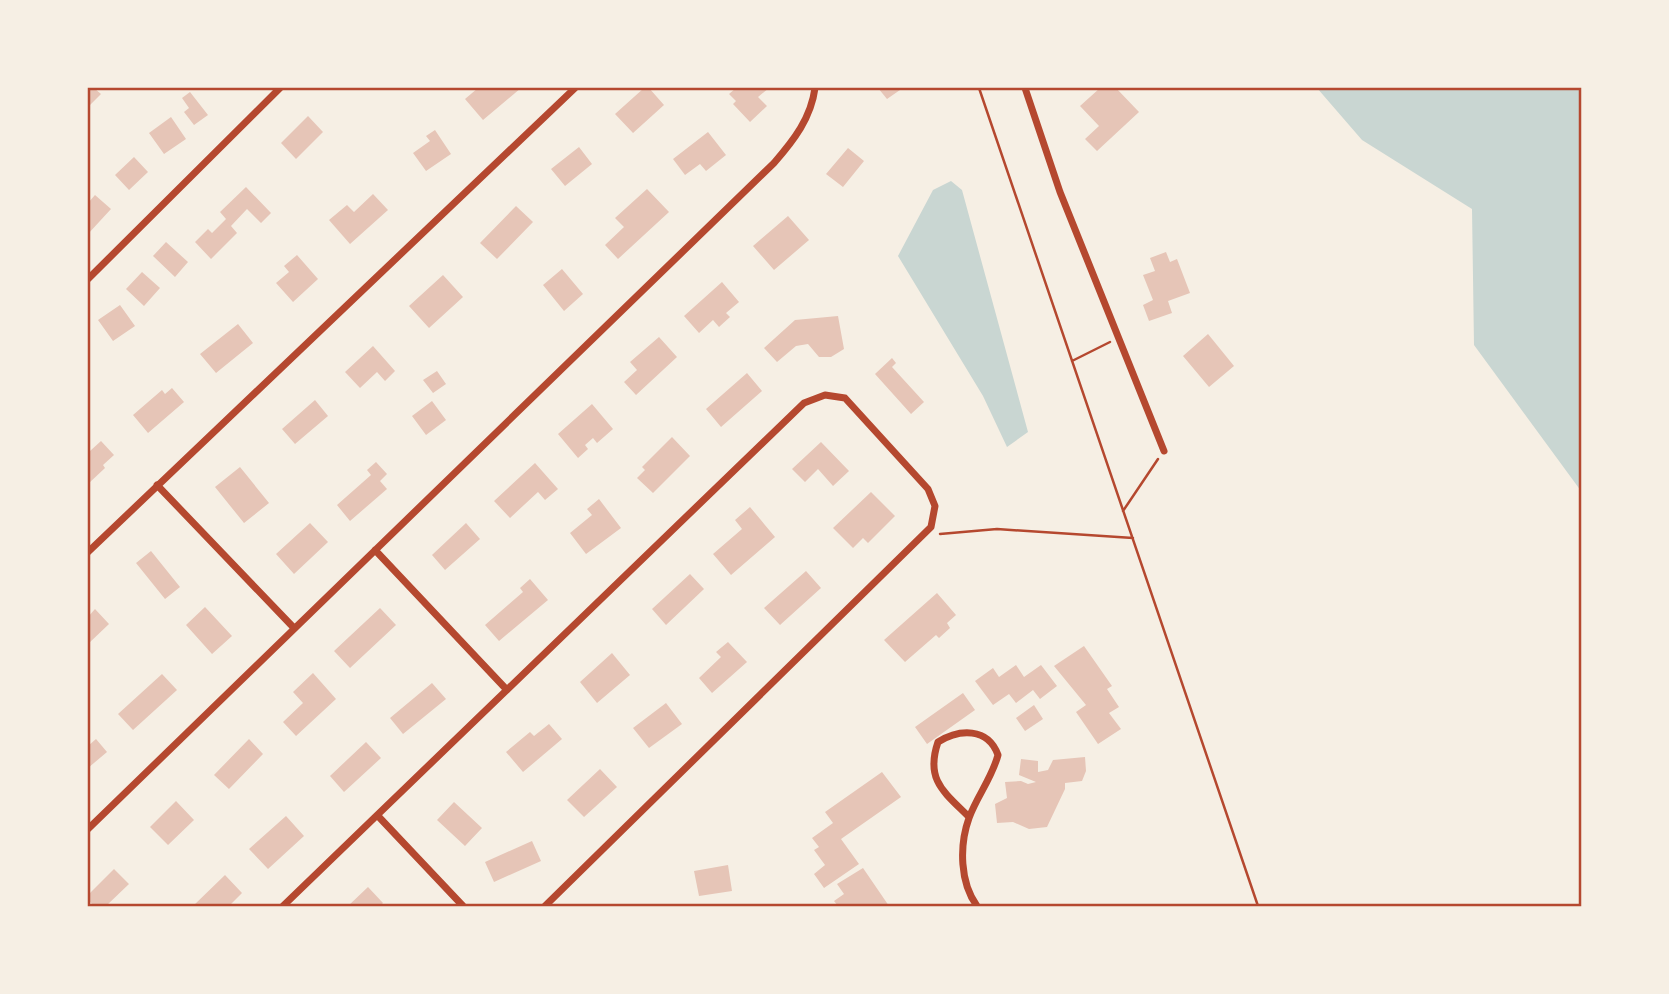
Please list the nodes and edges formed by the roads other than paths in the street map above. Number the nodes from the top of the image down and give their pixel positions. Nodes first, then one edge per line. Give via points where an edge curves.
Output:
1 (280, 88) edge
2 (575, 88) edge
3 (814, 88) edge
4 (1025, 88) edge
5 (88, 279) edge
6 (1164, 451) road end
7 (157, 485) junction
8 (374, 550) junction
9 (88, 552) edge
10 (294, 628) junction
11 (507, 690) junction
12 (378, 816) junction
13 (969, 817) junction
14 (88, 829) edge
15 (284, 906) edge
16 (463, 906) edge
17 (545, 906) edge
18 (976, 906) edge

1 - 5 street
2 - 7 street
3 - 8 street via 797,137 774,163
4 - 6 street via 1060,192
7 - 9 street
7 - 10 street
8 - 10 street
8 - 11 street
10 - 14 street
11 - 12 street
11 - 17 street via 804,403 825,395 852,403 918,474 935,506 935,519 926,535
12 - 15 street
12 - 16 street
13 - 13 street via 998,755 995,744 970,731 953,733 938,742 931,766 945,793
13 - 18 street via 963,877

